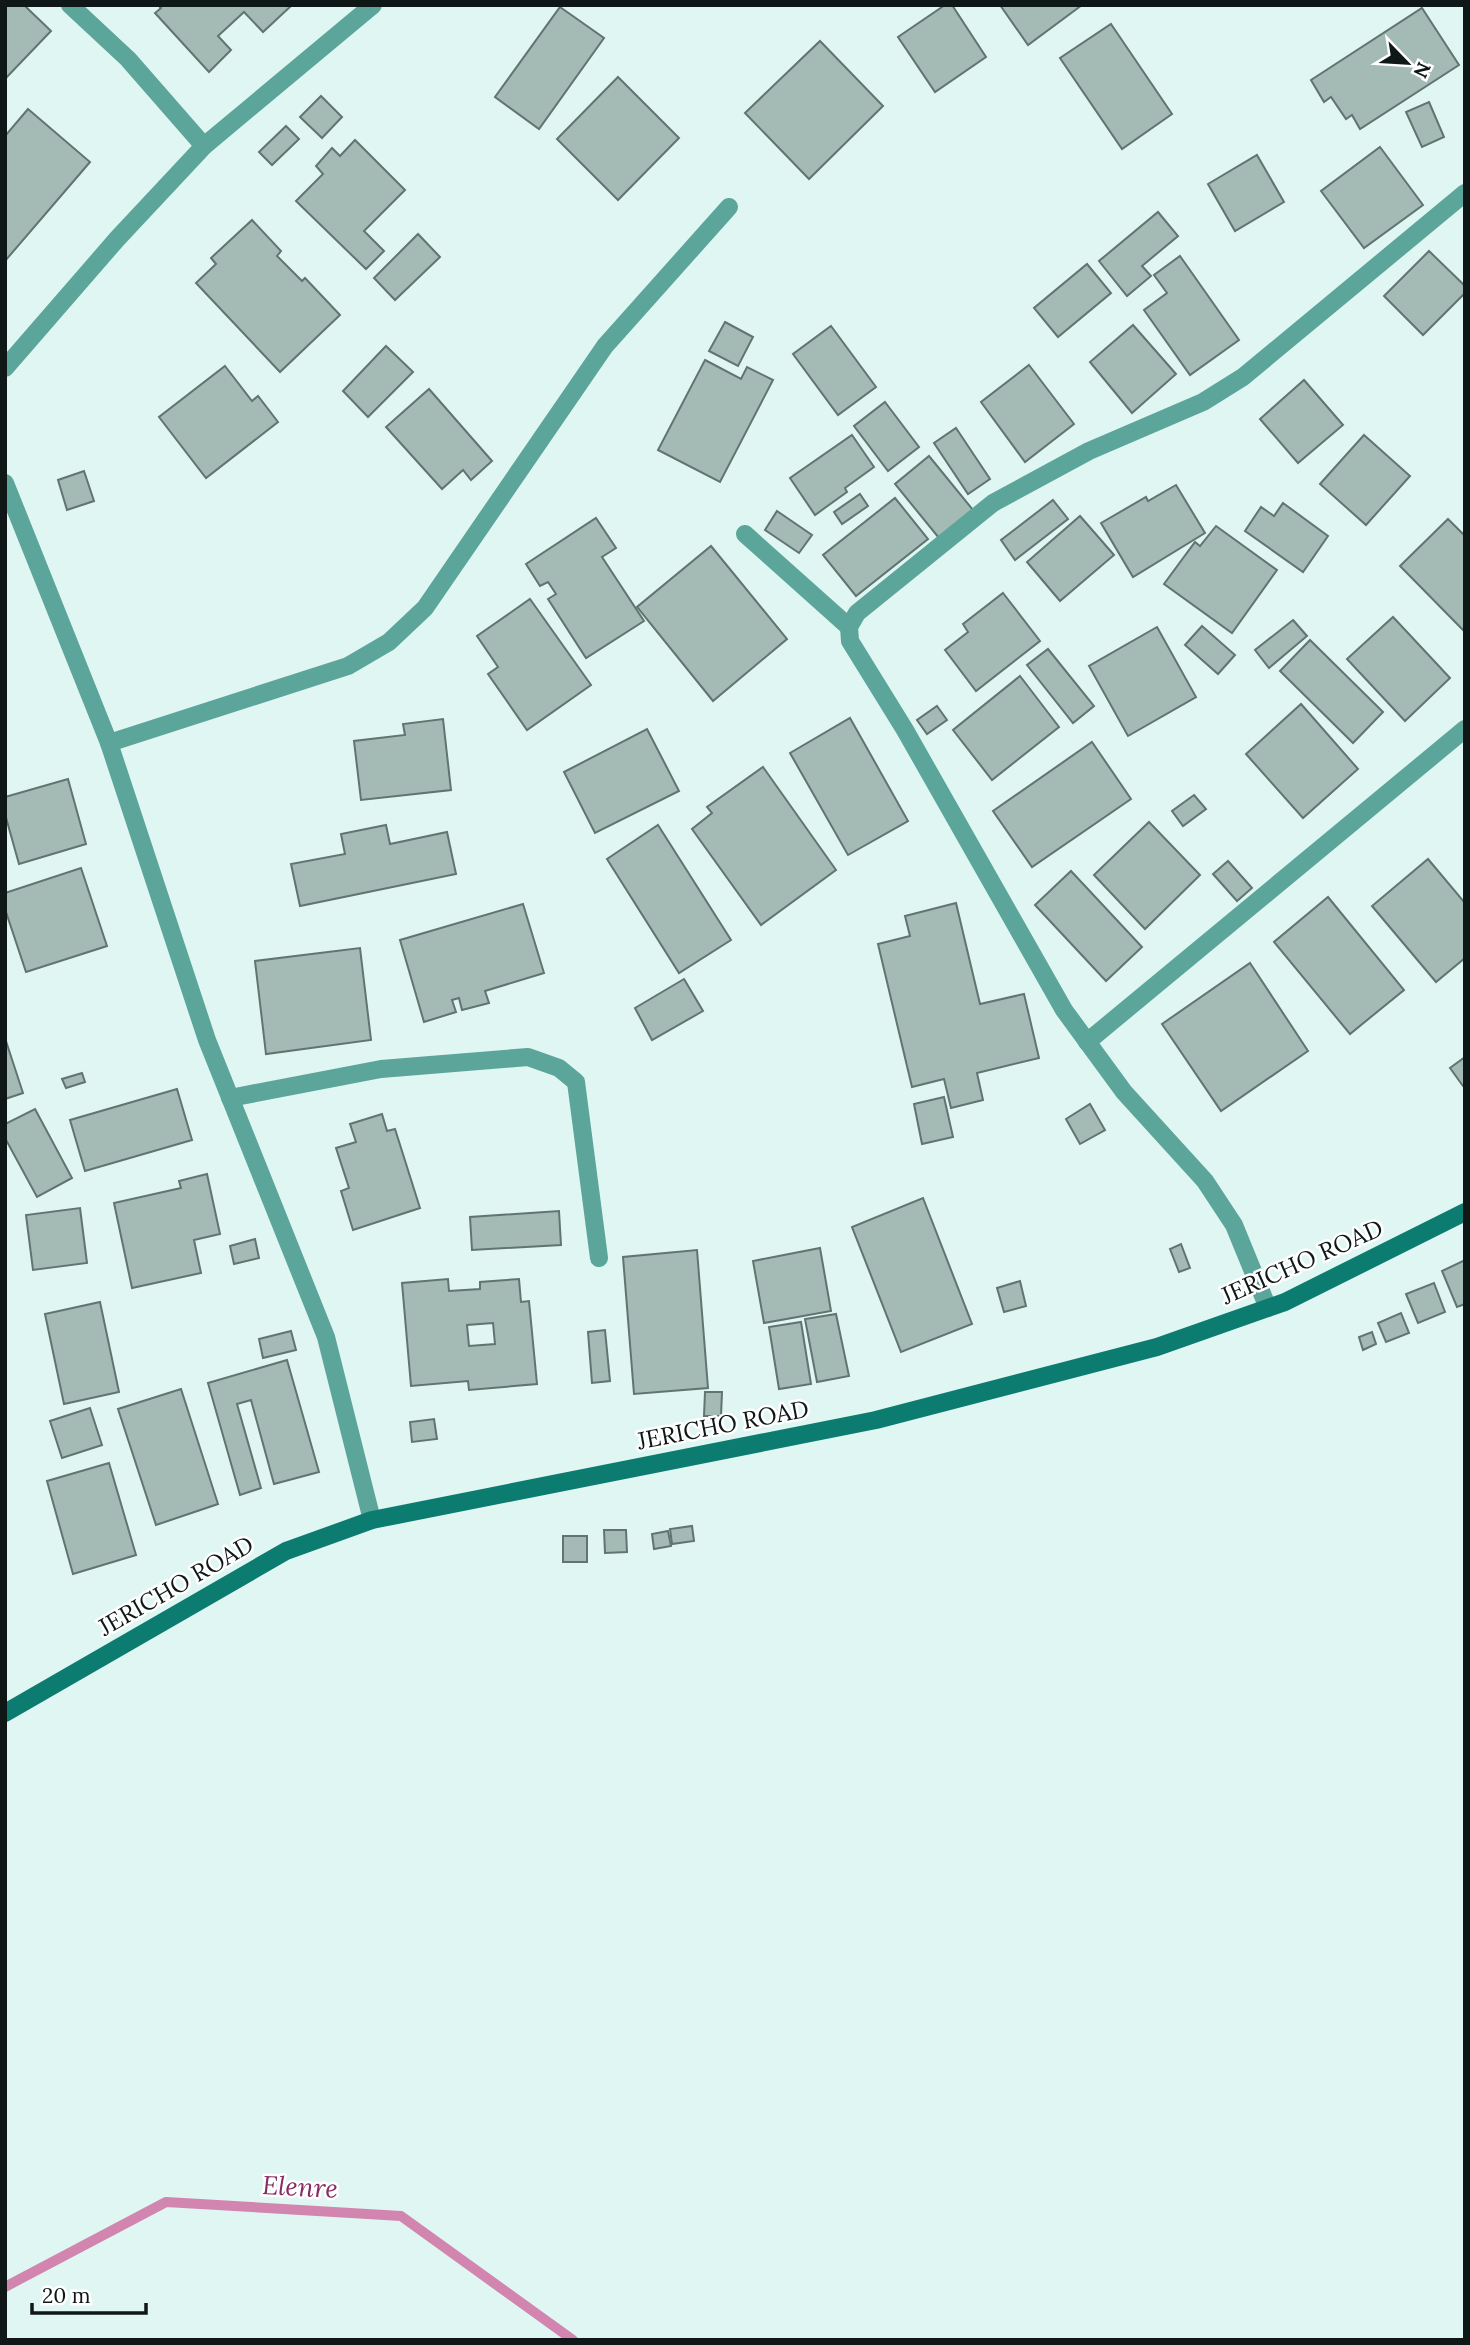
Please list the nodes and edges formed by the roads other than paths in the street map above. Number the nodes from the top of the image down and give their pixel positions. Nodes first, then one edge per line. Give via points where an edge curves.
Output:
1 (70, 5) edge
2 (373, 5) edge
3 (204, 146) junction
4 (1465, 193) edge
5 (729, 207) dead end
6 (5, 369) edge
7 (5, 483) edge
8 (745, 534) dead end
9 (849, 627) junction
10 (1465, 729) edge
11 (109, 743) junction
12 (1087, 1042) junction
13 (230, 1098) junction
14 (1465, 1212) edge
15 (599, 1258) dead end
16 (1268, 1308) junction
17 (372, 1520) junction
18 (5, 1713) edge

1 - 3 street via 128,59
2 - 3 street
3 - 6 street
4 - 9 street via 1243,377 1203,402 1089,451 993,503 857,613
5 - 11 street via 604,345 425,608 389,642 348,666
7 - 11 street
8 - 9 street
9 - 12 street via 850,640 1063,1010
10 - 12 street
11 - 13 street
12 - 16 street via 1124,1091 1205,1181 1234,1225
13 - 15 street via 381,1069 528,1057 559,1068 576,1082
13 - 17 street via 326,1337
14 - 16 street, JERICHO ROAD
16 - 17 street, JERICHO ROAD via 1157,1347 876,1420
17 - 18 street, JERICHO ROAD via 286,1551

